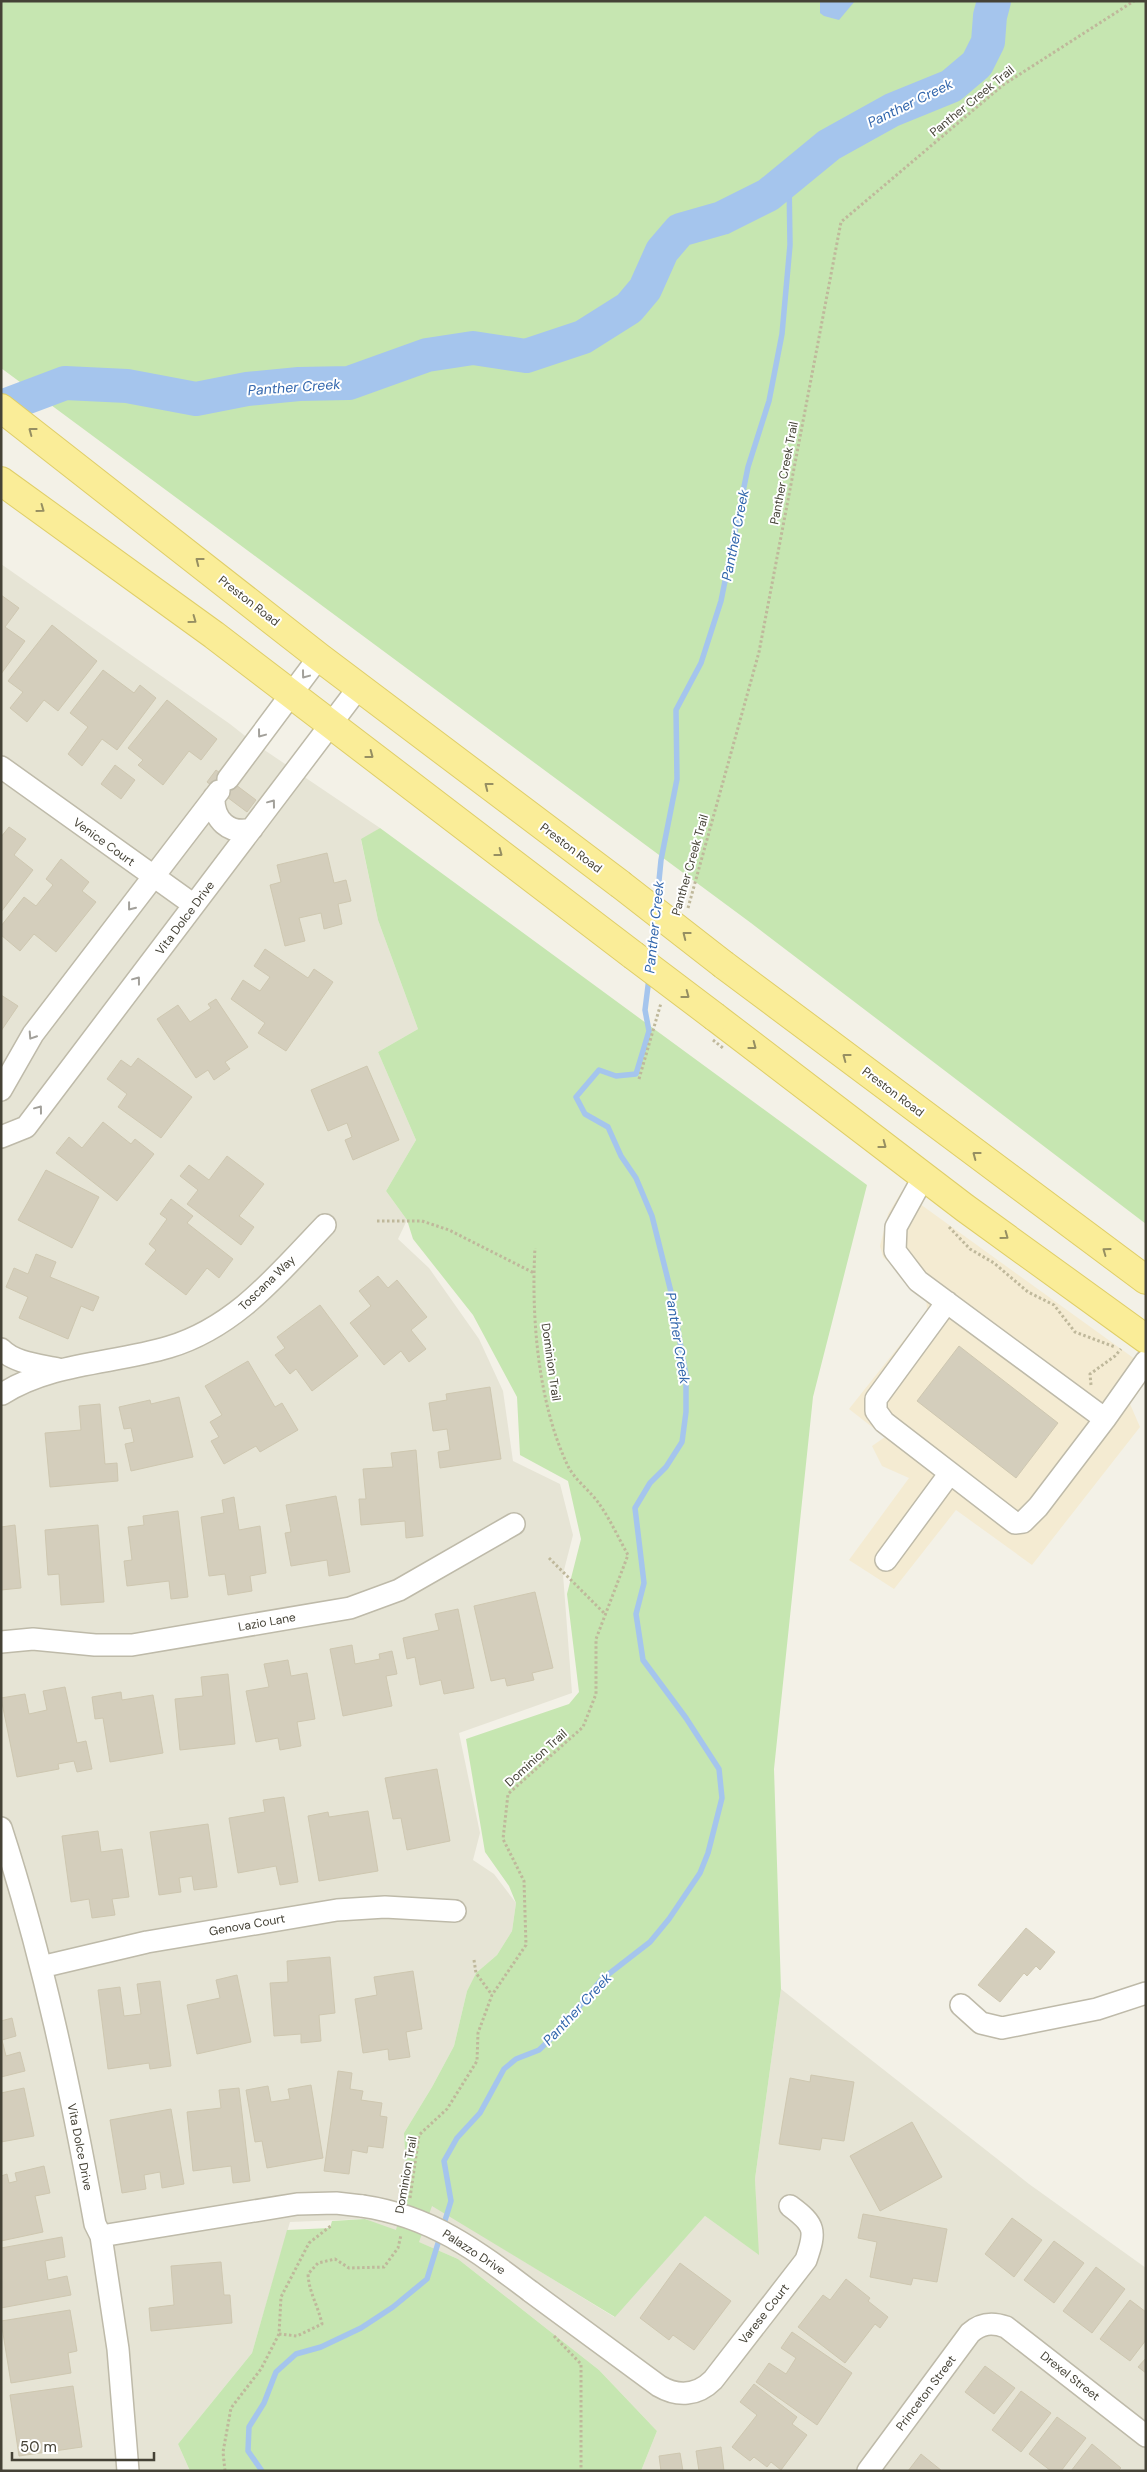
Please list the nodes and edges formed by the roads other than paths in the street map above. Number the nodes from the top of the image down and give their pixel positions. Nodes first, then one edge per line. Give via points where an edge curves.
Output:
1 (1, 408) edge
2 (1, 481) edge
3 (320, 657) junction
4 (359, 687) junction
5 (291, 694) junction
6 (331, 725) junction
7 (6, 774) edge
8 (220, 789) junction
9 (252, 829) junction
10 (154, 878) junction
11 (194, 905) junction
12 (1, 1090) edge
13 (1, 1138) edge
14 (924, 1176) junction
15 (325, 1225) dead end
16 (1146, 1280) edge
17 (947, 1302) junction
18 (1146, 1339) edge
19 (1, 1349) edge
20 (1, 1353) edge
21 (1146, 1362) edge
22 (58, 1368) junction
23 (2, 1395) edge
24 (1105, 1419) junction
25 (950, 1473) junction
26 (514, 1524) dead end
27 (886, 1560) dead end
28 (1, 1642) edge
29 (1, 1828) edge
30 (455, 1911) dead end
31 (42, 1967) junction
32 (1146, 1993) edge
33 (962, 2005) dead end
34 (790, 2206) dead end
35 (101, 2236) junction
36 (990, 2324) joint
37 (667, 2390) joint
38 (1146, 2436) edge
39 (128, 2471) edge
40 (868, 2471) edge

3 -> 1 main road, Preston Road
2 -> 5 main road
3 - 4 main road, Preston Road
3 -> 5 street
4 - 6 street, Vita Dolce Drive
16 -> 4 main road, Preston Road, bridge
5 - 6 main road
5 -> 8 street
9 -> 6 street, Vita Dolce Drive
6 -> 14 main road, bridge
7 - 10 street, Venice Court
8 - 9 street via 215,812 223,824 237,830
8 - 10 street
9 - 11 street, Vita Dolce Drive
10 - 11 street, Venice Court
10 -> 12 street via 33,1034
13 -> 11 street, Vita Dolce Drive via 26,1127
14 - 17 street via 896,1226 896,1251 918,1281
14 -> 18 main road
15 - 22 street, Toscana Way via 255,1298 204,1334 157,1351
17 - 24 street
17 - 25 street via 876,1399 876,1411 884,1422
19 - 22 street, Toscana Way via 18,1359
20 - 23 street via 6,1373
21 - 24 street
22 - 23 street, Toscana Way via 23,1382
24 - 25 street via 1023,1522 1015,1523
25 - 27 street
26 - 28 street, Lazio Lane via 399,1590 350,1608 126,1645 89,1645 40,1639
29 - 31 street, Vita Dolce Drive
30 - 31 street, Genova Court via 385,1907 337,1910 147,1942
31 - 35 street, Vita Dolce Drive via 95,2224
32 - 33 street via 1097,2009 1002,2028 981,2023
34 - 37 street, Varese Court via 807,2218 814,2238 806,2260 709,2384 692,2393
35 - 37 street, Palazzo Drive, bridge via 297,2204 362,2206 407,2216 471,2247
35 - 39 street, Vita Dolce Drive via 118,2349
36 - 38 street, Drexel Street via 1006,2327
36 - 40 street, Princeton Street via 970,2333

